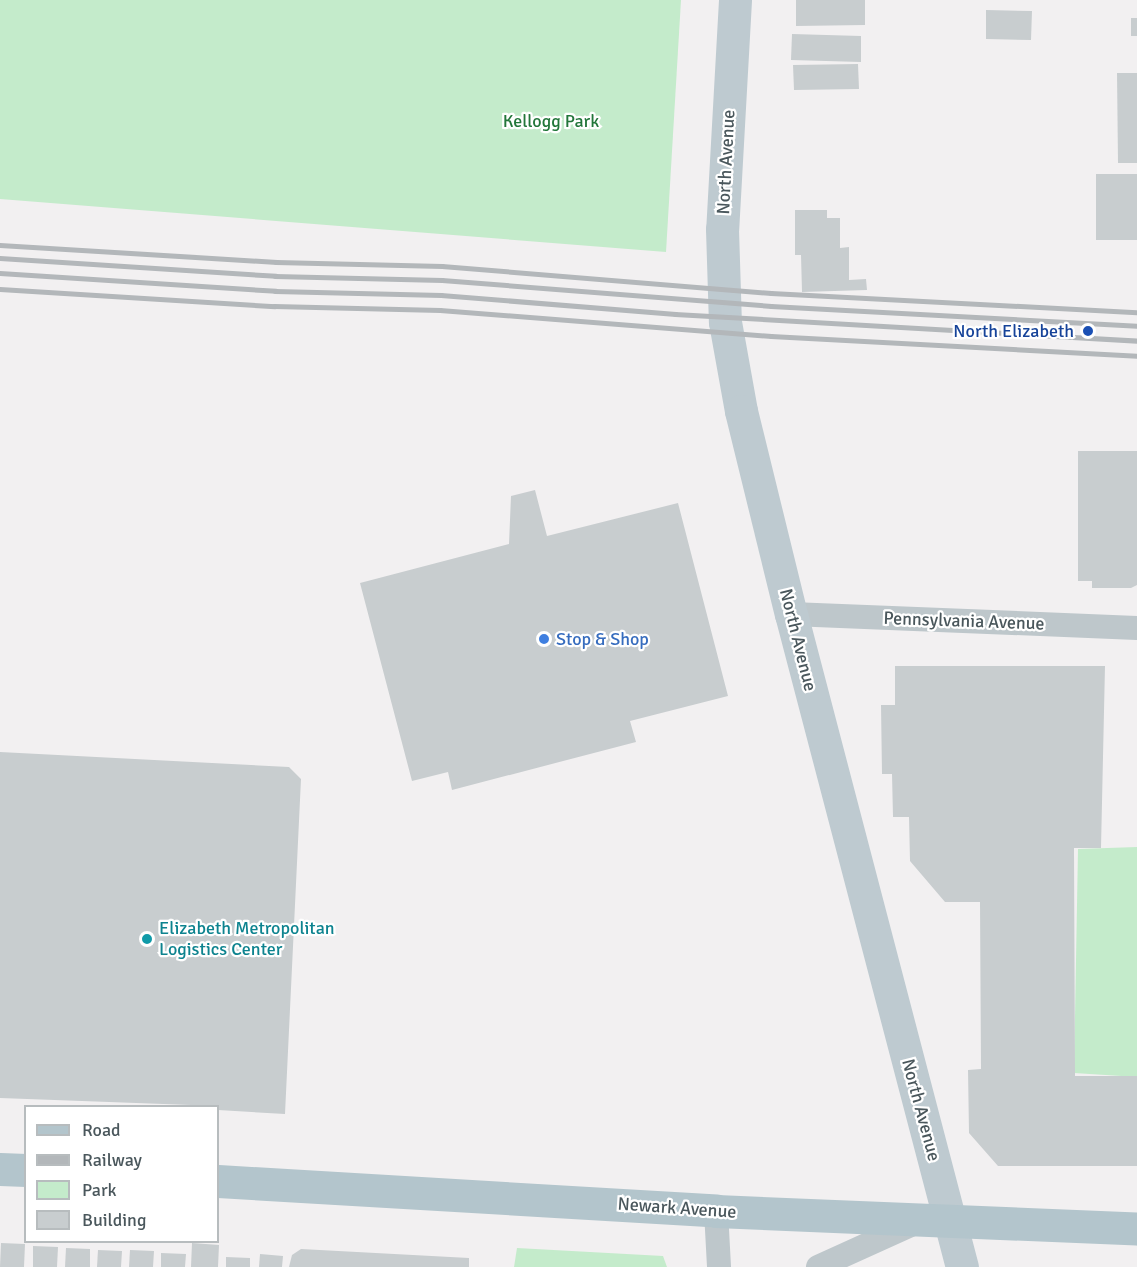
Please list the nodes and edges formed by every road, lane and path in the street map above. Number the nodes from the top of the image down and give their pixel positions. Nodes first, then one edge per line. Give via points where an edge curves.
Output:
1 (735, 0) edge
2 (791, 614) junction
3 (1137, 628) edge
4 (0, 1169) edge
5 (24, 1170) edge
6 (219, 1181) edge
7 (716, 1211) junction
8 (937, 1219) junction
9 (1137, 1229) edge
10 (719, 1267) edge
11 (818, 1267) edge
12 (962, 1267) edge

1 - 2 main road, North Avenue via 722,229 725,322 741,411
2 - 3 street, Pennsylvania Avenue
2 - 8 main road, North Avenue
4 - 5 main road
6 - 7 main road, Newark Avenue
7 - 8 main road, Newark Avenue
7 - 10 street
8 - 9 main road, Newark Avenue
8 - 11 street
8 - 12 main road, North Avenue

